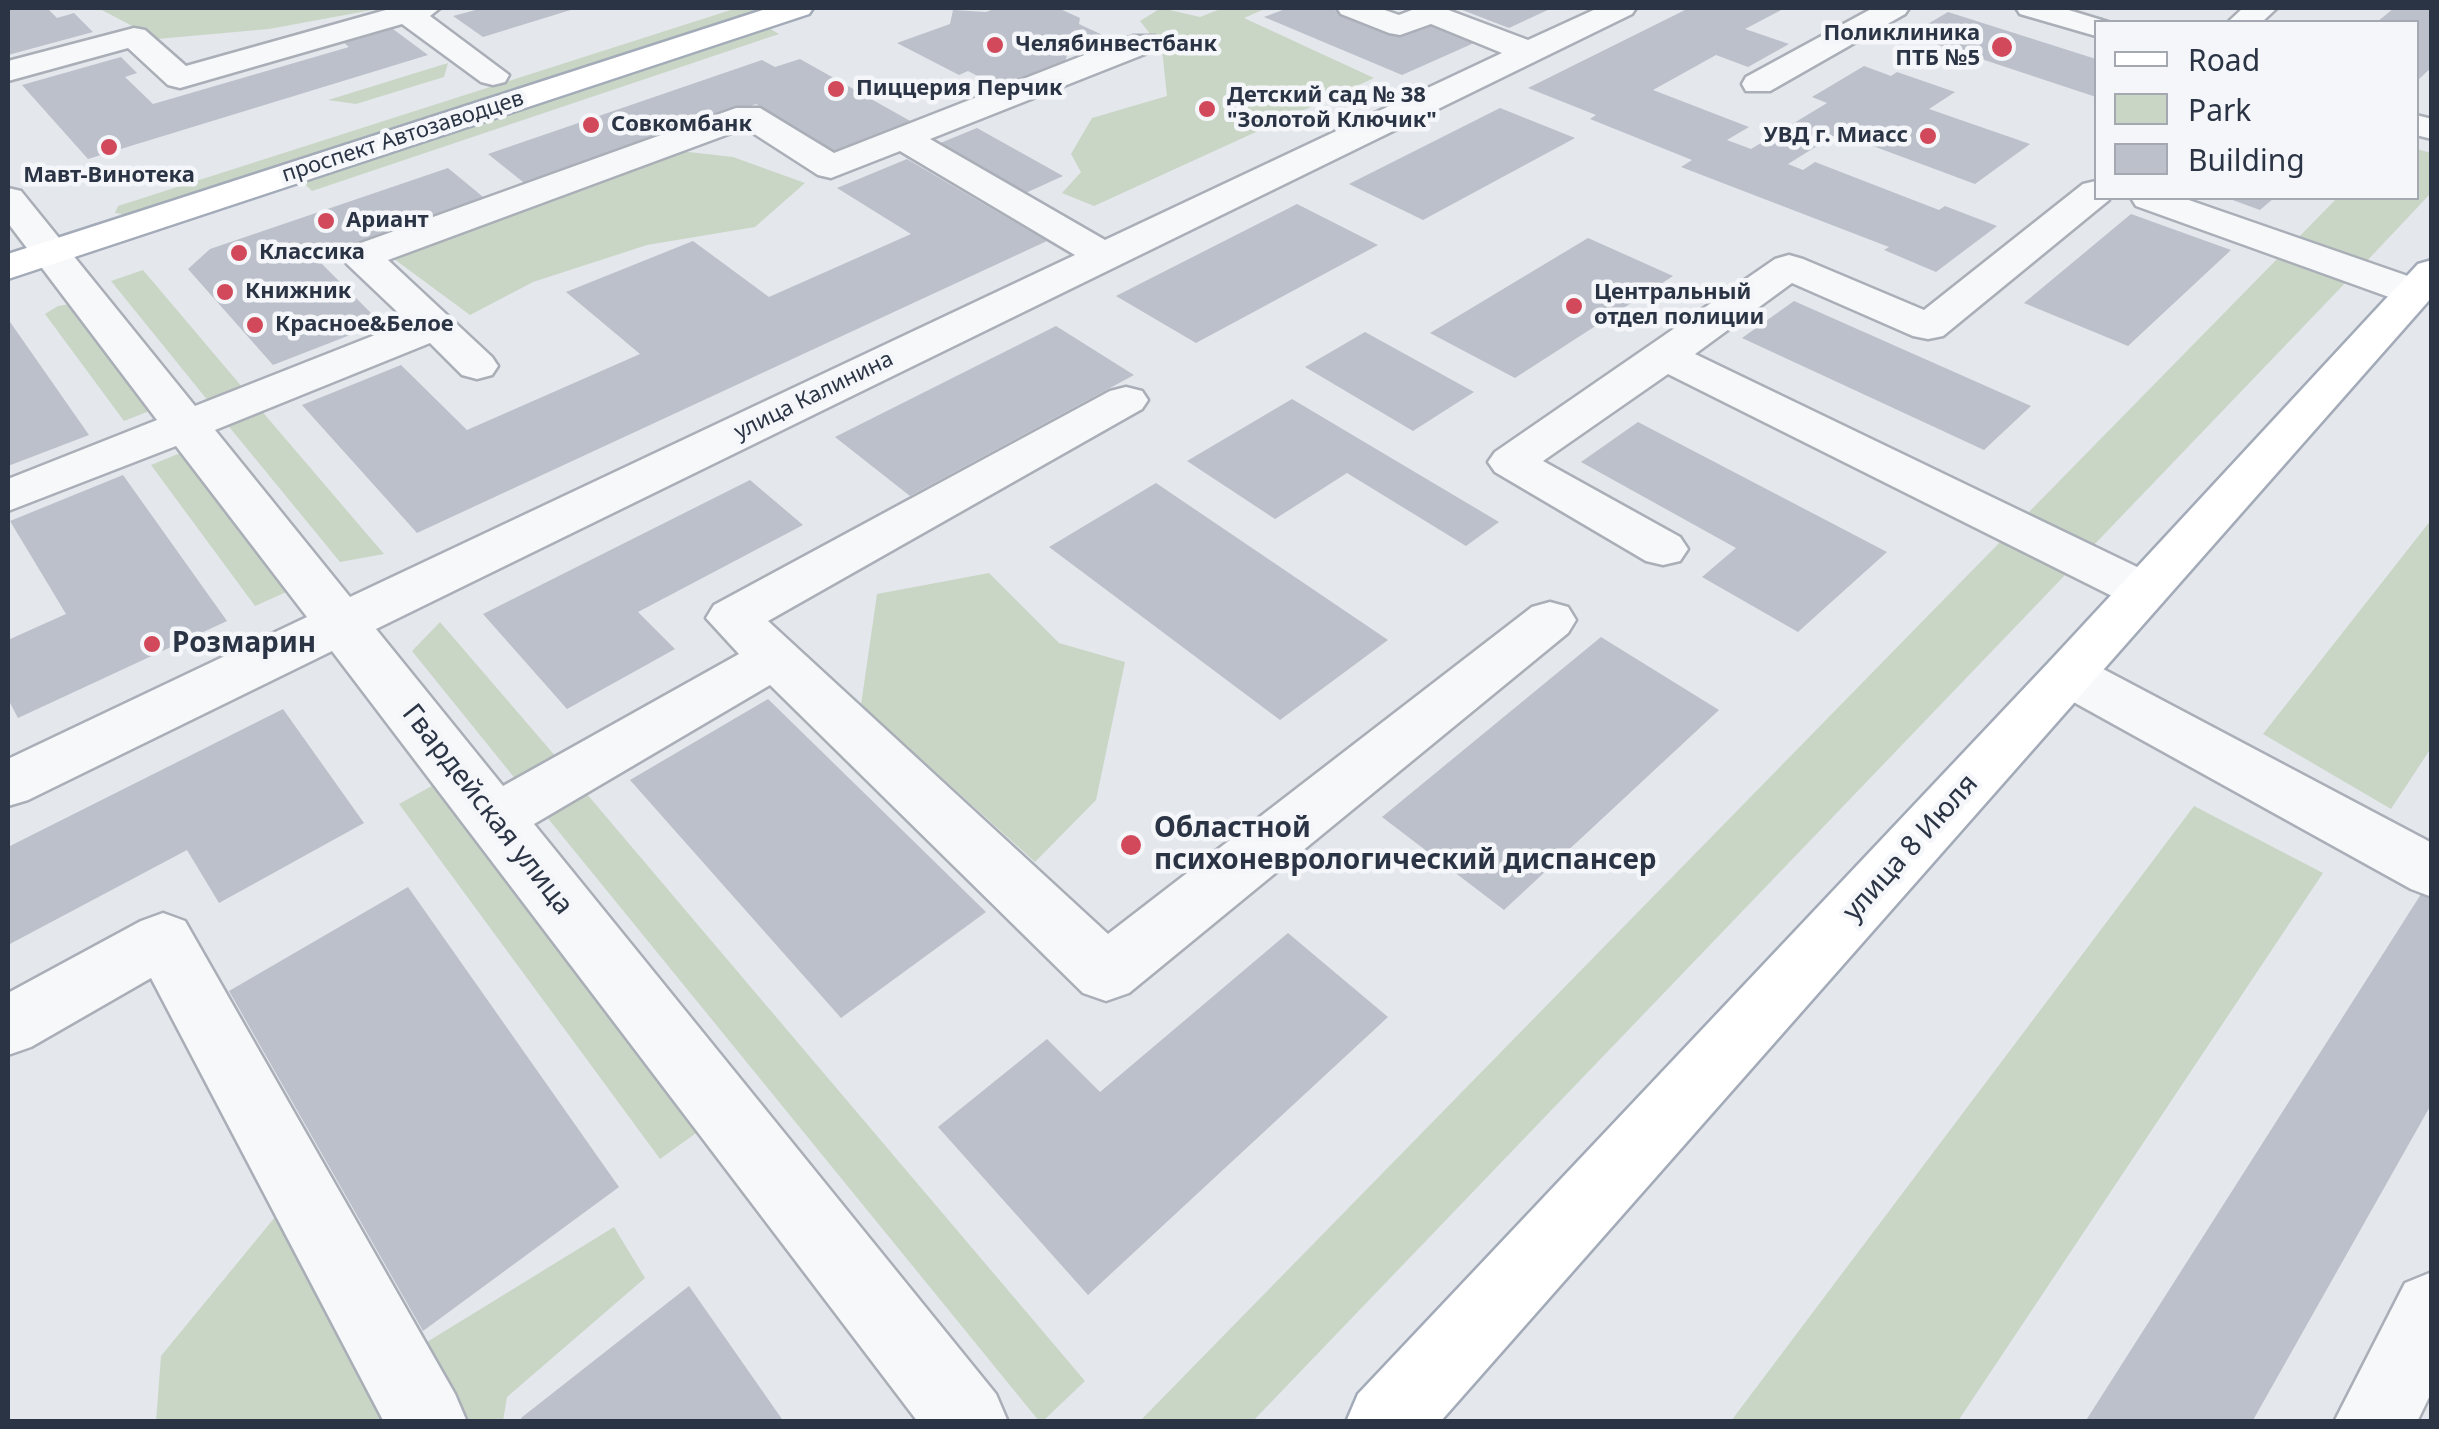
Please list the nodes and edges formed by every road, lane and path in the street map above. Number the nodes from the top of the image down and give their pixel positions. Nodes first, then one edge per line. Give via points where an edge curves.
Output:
1 (704, 8) edge
2 (798, 8) edge
3 (1352, 8) edge
4 (1621, 8) edge
5 (1894, 8) edge
6 (2030, 8) edge
7 (416, 10) edge
8 (2094, 27) edge
9 (1144, 43) dead end
10 (1529, 52) junction
11 (8, 71) edge
12 (493, 74) junction
13 (1758, 84) dead end
14 (417, 98) dead end
15 (902, 138) junction
16 (2094, 194) edge
17 (2156, 200) edge
18 (30, 223) edge
19 (1104, 256) junction
20 (8, 267) edge
21 (2423, 282) edge
22 (436, 326) junction
23 (1664, 356) junction
24 (477, 366) dead end
25 (1126, 400) dead end
26 (186, 425) junction
27 (8, 496) edge
28 (1662, 549) dead end
29 (2144, 591) junction
30 (1550, 620) dead end
31 (340, 624) junction
32 (774, 658) junction
33 (2070, 675) junction
34 (9, 779) edge
35 (494, 820) junction
36 (2432, 872) edge
37 (8, 1026) edge
38 (2432, 1310) edge
39 (427, 1422) edge
40 (968, 1422) edge
41 (1386, 1422) edge
42 (2374, 1422) edge

1 - 12 main road, проспект Автозаводцев
2 - 18 main road, проспект Автозаводцев
3 - 10 street via 1400,26 1430,13
4 - 10 street, улица Калинина
5 - 13 street
6 - 8 street
7 - 11 street via 180,78 124,27
7 - 12 street
9 - 15 street
10 - 19 street, улица Калинина
12 - 14 main road, проспект Автозаводцев
15 - 19 street
15 - 22 street via 832,166 748,115 361,256
16 - 23 street via 1928,327 1789,267
17 - 21 street
18 - 20 main road, проспект Автозаводцев
18 - 26 street, Гвардейская улица
19 - 31 street, улица Калинина
21 - 29 main road, улица 8 Июля
22 - 24 street
22 - 26 street
23 - 28 street via 1510,462
23 - 29 street
25 - 32 street via 732,618
26 - 27 street
26 - 31 street, Гвардейская улица
29 - 33 main road, улица 8 Июля
30 - 32 street via 1106,973
31 - 34 street, улица Калинина
31 - 35 street, Гвардейская улица
32 - 35 street
33 - 36 street
33 - 41 main road, улица 8 Июля
35 - 40 street, Гвардейская улица
37 - 39 street via 163,940
38 - 42 street

